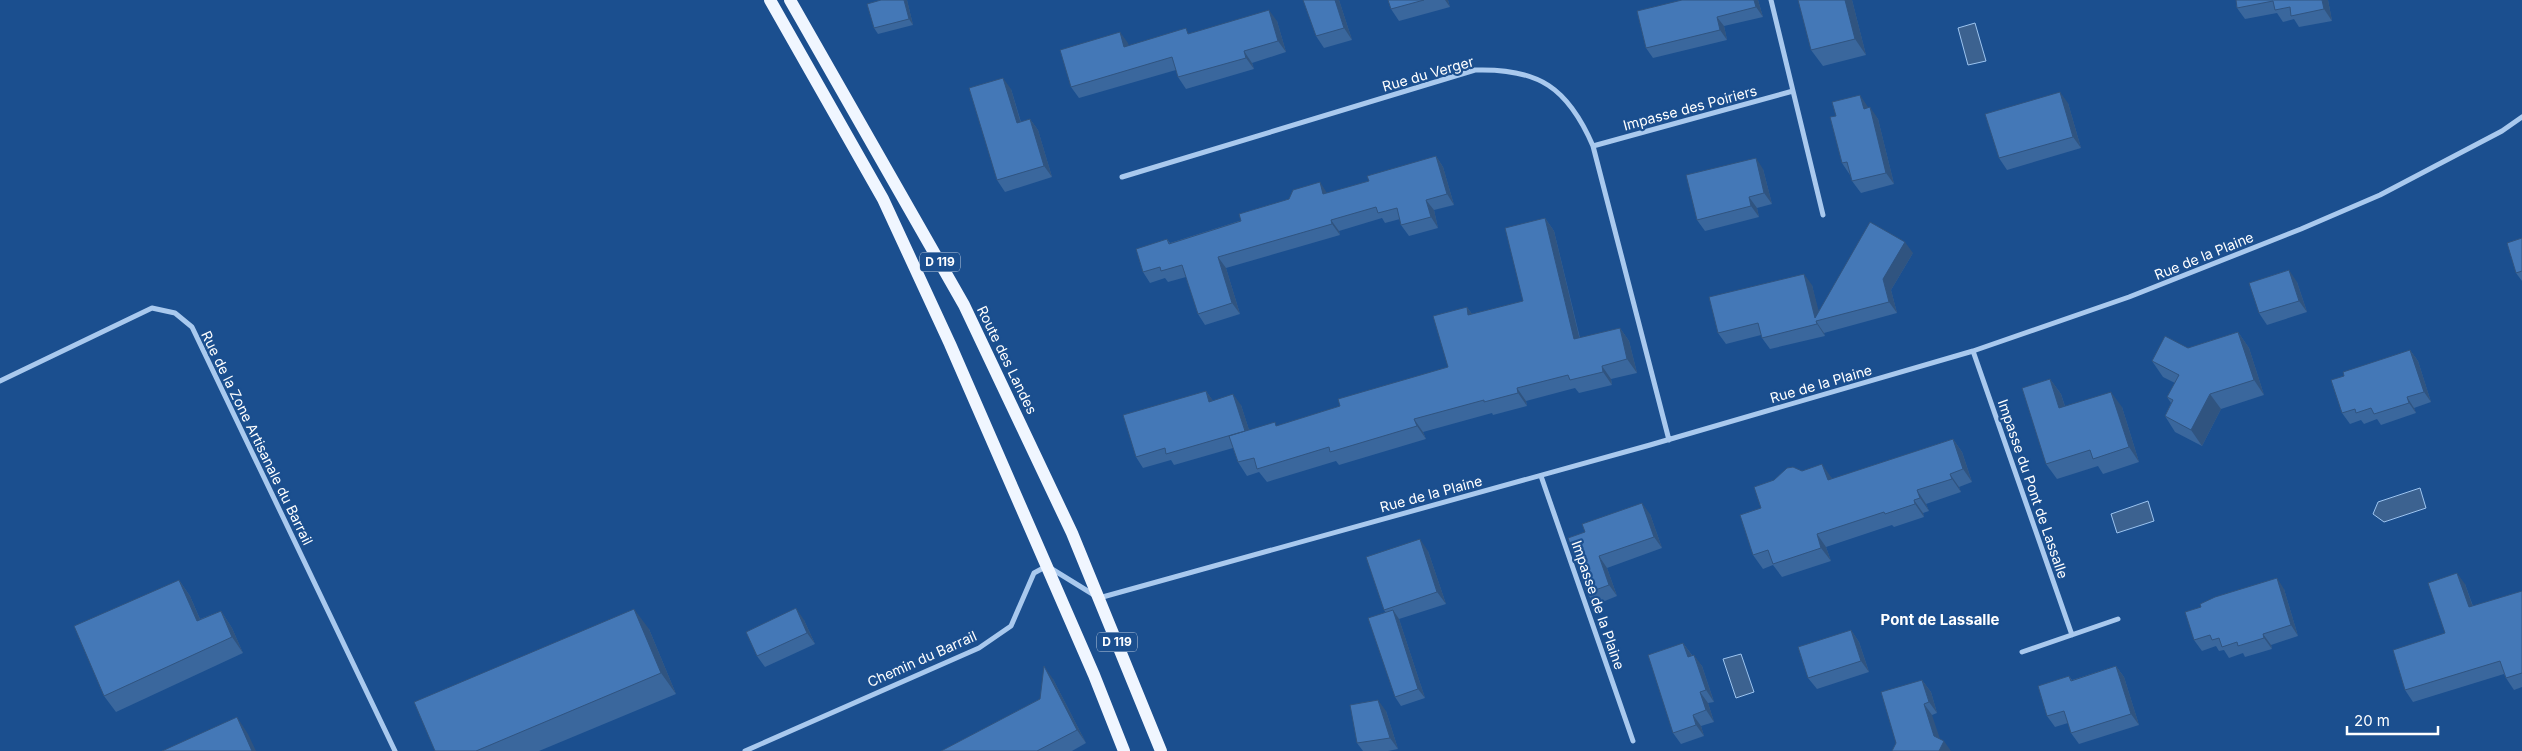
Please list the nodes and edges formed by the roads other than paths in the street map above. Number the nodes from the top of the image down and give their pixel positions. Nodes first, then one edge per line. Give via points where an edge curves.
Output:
1 (770, 0) edge
2 (790, 0) edge
3 (1772, 0) edge
4 (1794, 91) junction
5 (2522, 117) edge
6 (1593, 146) junction
7 (1122, 177) dead end
8 (1823, 215) dead end
9 (1973, 351) junction
10 (0, 381) edge
11 (1670, 440) junction
12 (1541, 476) junction
13 (1047, 566) junction
14 (1099, 598) junction
15 (2118, 619) dead end
16 (2072, 635) junction
17 (2022, 652) dead end
18 (1633, 741) dead end
19 (395, 751) edge
20 (745, 751) edge
21 (1124, 751) edge
22 (1161, 751) edge

1 - 13 main road via 882,199 950,344
2 - 14 main road, Route des Landes / D 119 via 964,304 1072,533
3 - 4 street
4 - 6 street, Impasse des Poiriers
4 - 8 street
5 - 9 street, Rue de la Plaine via 2502,131 2380,195 2301,229 2130,297
6 - 7 street, Rue du Verger via 1582,120 1566,99 1537,78 1507,70 1475,70
6 - 11 street, Rue du Verger
9 - 11 street, Rue de la Plaine
9 - 16 street, Impasse du Pont de Lassalle
10 - 19 street, Rue de la Zone Artisanale du Barrail via 152,308 176,313 192,327
11 - 12 street, Rue de la Plaine
12 - 14 street, Rue de la Plaine
12 - 18 street, Impasse de la Plaine
13 - 14 street
13 - 20 street, Chemin du Barrail via 1034,573 1011,626 979,648
13 - 21 main road
14 - 22 main road, Route des Landes / D 119
15 - 16 street
16 - 17 street

